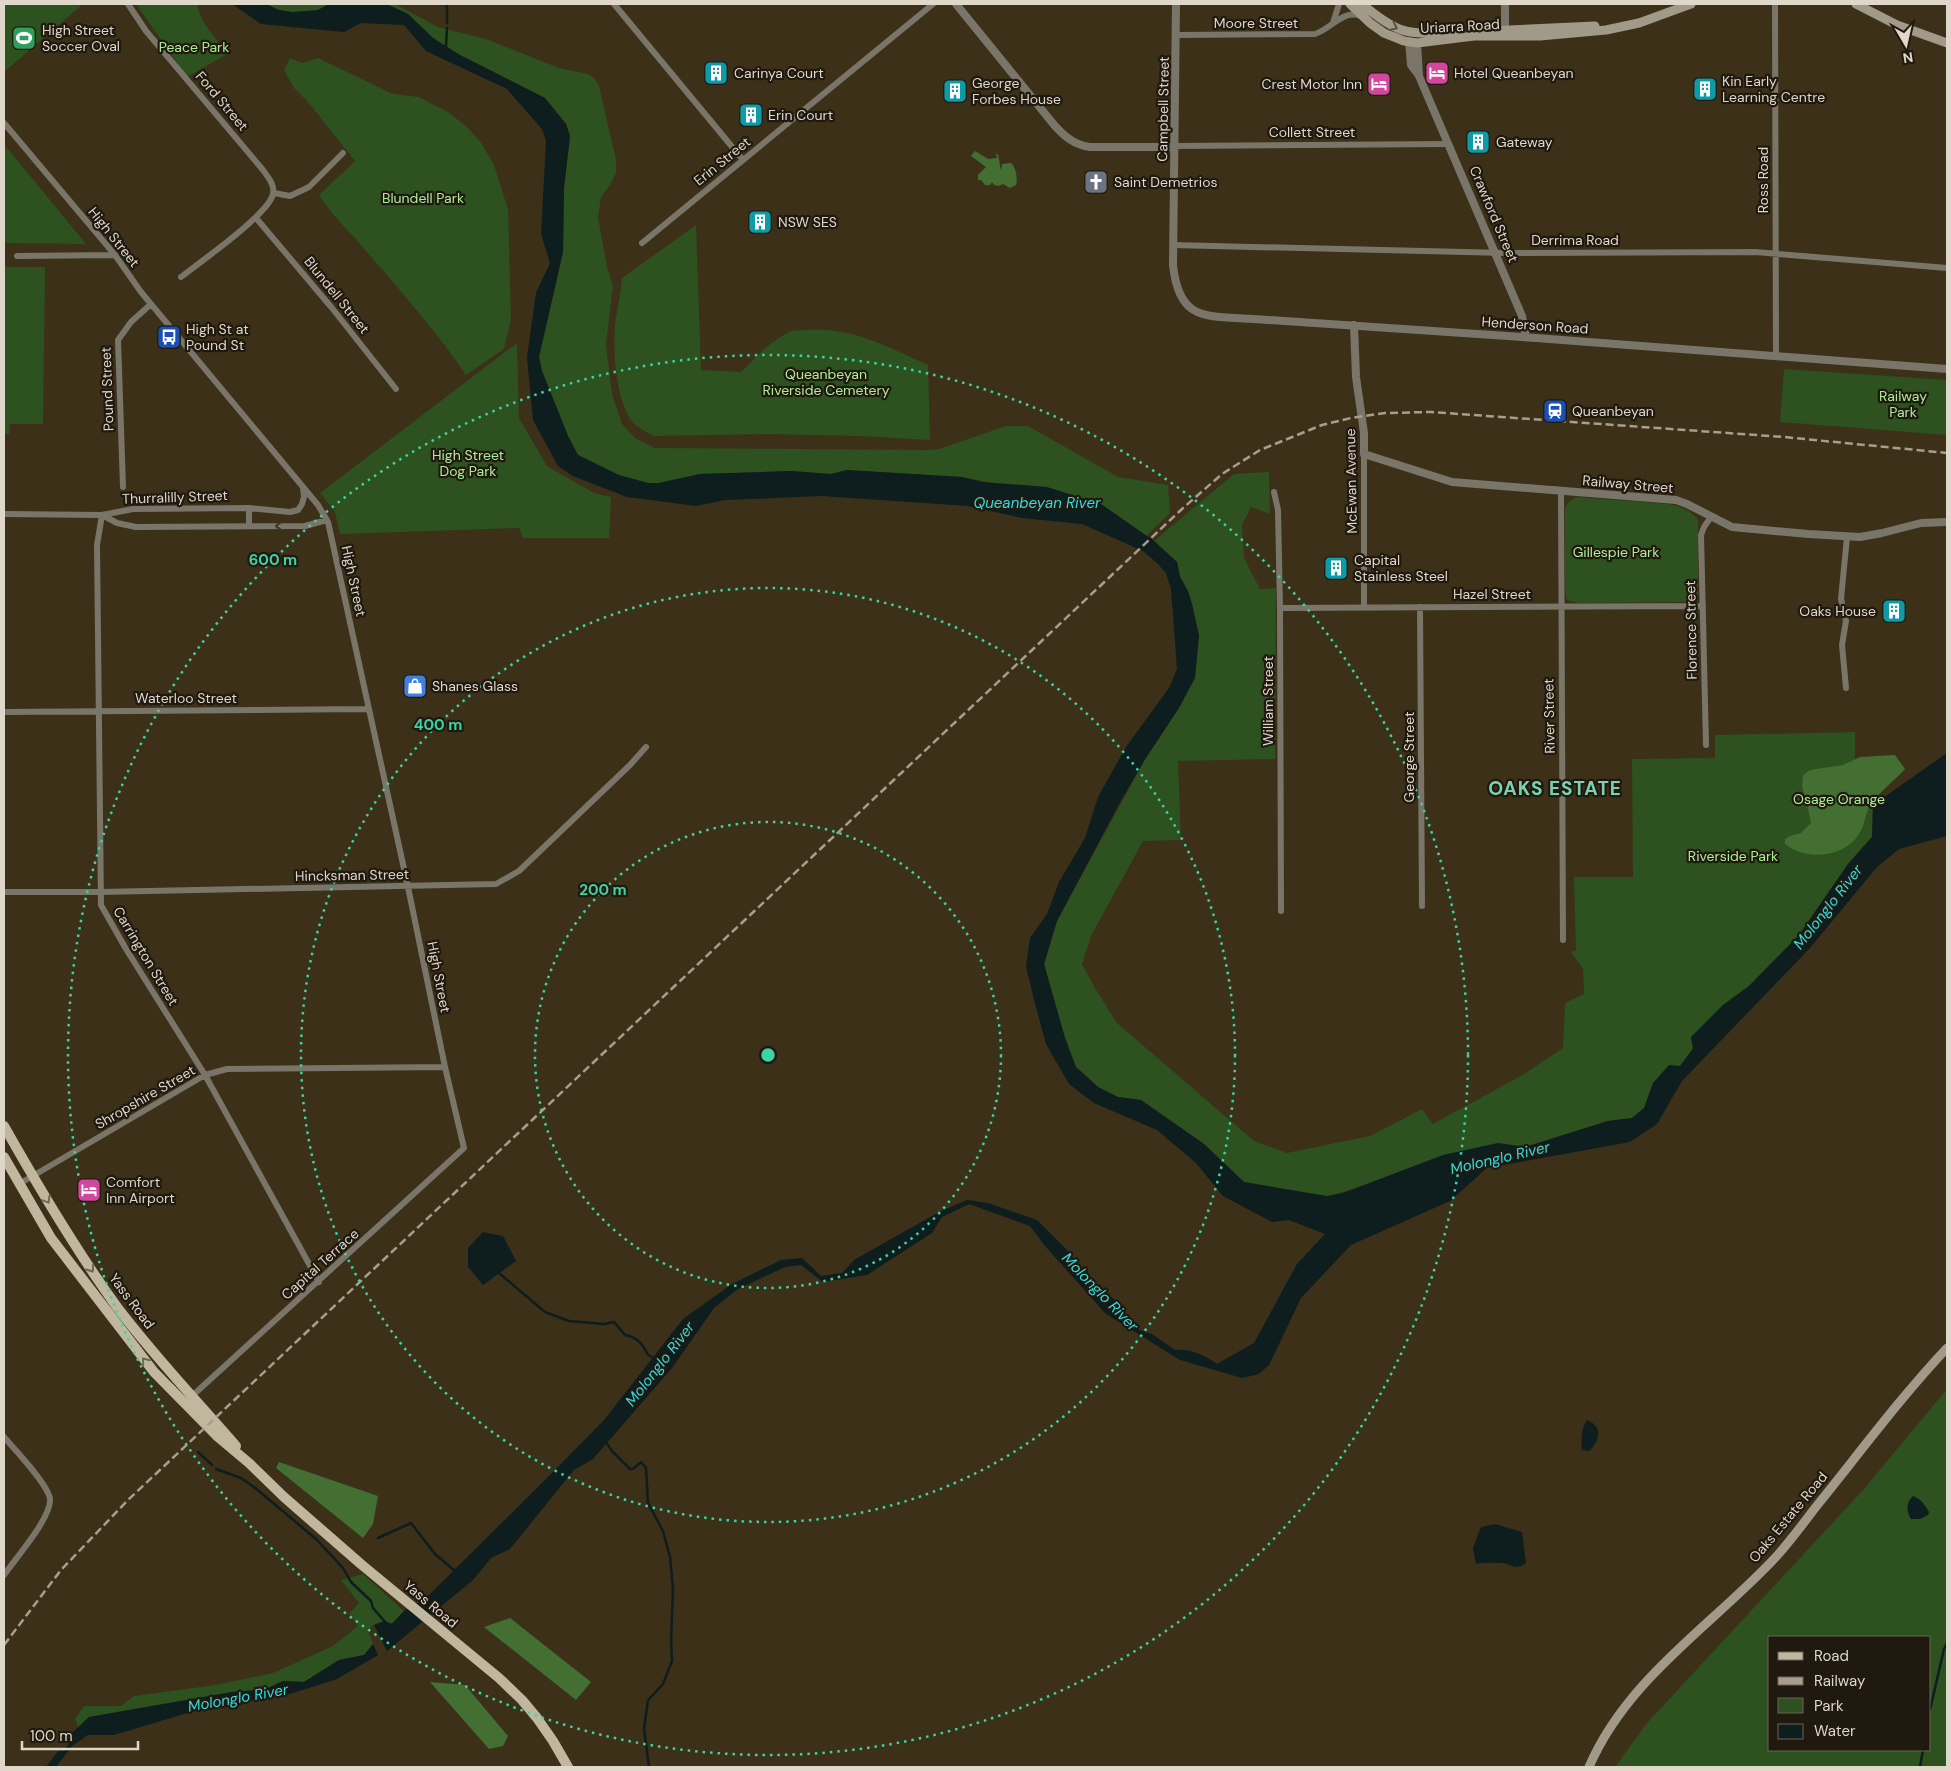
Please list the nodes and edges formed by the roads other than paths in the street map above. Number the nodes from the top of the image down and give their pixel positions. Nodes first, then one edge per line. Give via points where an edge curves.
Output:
1 (128, 4) edge
2 (614, 4) edge
3 (933, 4) edge
4 (956, 4) edge
5 (1176, 4) edge
6 (1339, 4) edge
7 (1350, 4) edge
8 (1362, 4) edge
9 (1505, 4) edge
10 (1675, 4) edge
11 (1691, 4) edge
12 (1775, 4) edge
13 (1856, 4) edge
14 (1864, 4) edge
15 (1882, 18) junction
16 (1365, 19) junction
17 (1333, 24) junction
18 (1505, 26) junction
19 (1413, 33) junction
20 (1176, 35) junction
21 (1512, 37) junction
22 (1413, 42) junction
23 (1947, 43) edge
24 (4, 123) edge
25 (1449, 144) junction
26 (1175, 146) junction
27 (343, 153) dead end
28 (743, 160) junction
29 (274, 193) junction
30 (256, 218) junction
31 (642, 243) dead end
32 (1173, 245) junction
33 (1495, 252) junction
34 (1776, 253) junction
35 (115, 255) junction
36 (16, 256) dead end
37 (1947, 268) edge
38 (181, 276) dead end
39 (151, 304) junction
40 (1354, 325) junction
41 (1526, 337) junction
42 (1776, 357) junction
43 (1947, 368) edge
44 (396, 390) dead end
45 (1364, 454) junction
46 (300, 483) junction
47 (122, 487) dead end
48 (1561, 491) junction
49 (1274, 492) dead end
50 (248, 508) junction
51 (4, 514) edge
52 (102, 515) junction
53 (1711, 517) junction
54 (327, 520) junction
55 (1947, 522) edge
56 (249, 526) junction
57 (1847, 537) junction
58 (1560, 606) junction
59 (1703, 606) junction
60 (1364, 607) junction
61 (1420, 607) junction
62 (1280, 608) junction
63 (1846, 688) dead end
64 (368, 709) junction
65 (99, 711) junction
66 (4, 712) edge
67 (1706, 745) dead end
68 (646, 747) dead end
69 (408, 887) junction
70 (4, 892) edge
71 (100, 892) junction
72 (1422, 906) dead end
73 (1281, 911) dead end
74 (1564, 940) dead end
75 (444, 1067) junction
76 (205, 1076) junction
77 (4, 1127) edge
78 (464, 1148) joint
79 (4, 1157) edge
80 (33, 1177) junction
81 (19, 1184) junction
82 (319, 1282) junction
83 (1947, 1348) edge
84 (178, 1396) junction
85 (192, 1396) junction
86 (4, 1437) edge
87 (261, 1475) junction
88 (4, 1575) edge
89 (568, 1767) edge
90 (1589, 1767) edge

1 - 29 street, Ford Street via 146,31 263,170 272,183
2 - 28 street
3 - 28 street, Erin Street
4 - 26 street, Collett Street via 1060,132 1073,142 1090,146
5 - 20 street, Campbell Street
6 - 17 street
7 - 16 main road
8 -> 19 main road via 1388,25
9 - 18 street
10 - 18 main road, Uriarra Road via 1612,24 1519,30
11 - 21 main road, Uriarra Road via 1615,29
12 - 34 street, Ross Road
13 - 15 main road
14 - 15 main road
15 - 23 main road
16 - 17 street, Moore Street via 1351,14
16 - 22 main road via 1384,33
17 - 20 street, Moore Street via 1322,32 1307,35
18 - 19 main road, Uriarra Road
18 - 21 main road, Uriarra Road
19 - 22 main road
20 - 26 street, Campbell Street
21 - 22 main road, Uriarra Road
22 - 25 street, Crawford Street via 1411,65
24 - 35 street, High Street
25 - 26 street, Collett Street
25 - 33 street, Crawford Street
26 - 32 street, Campbell Street
27 - 29 street via 298,194
28 - 31 street, Erin Street
29 - 30 street via 270,203
30 - 38 street
30 - 44 street, Blundell Street
32 - 33 street, Derrima Road
32 - 40 street, Henderson Road via 1178,293 1190,308 1198,312
33 - 34 street, Derrima Road
33 - 41 street, Crawford Street via 1522,316
34 - 37 street, Derrima Road
34 - 42 street, Ross Road
35 - 36 street
35 - 39 street, High Street
39 - 46 street, High Street
39 - 47 street, Pound Street via 131,322 118,340
40 - 41 street, Henderson Road
40 - 45 street, McEwan Avenue
41 - 42 street, Henderson Road
42 - 43 street, Henderson Road
45 - 48 street, Railway Street via 1452,482
45 - 60 street, McEwan Avenue
46 - 50 street, Thurralilly Street via 304,498 298,510
46 - 54 street, High Street
48 - 53 street, Railway Street via 1676,500
48 - 58 street, River Street
49 - 62 street, William Street via 1278,510
50 - 52 street, Thurralilly Street via 133,509
50 - 56 street
51 - 52 street, Thurralilly Street
52 - 56 street, Thurralilly Street via 117,523 136,527
52 - 65 street, Carrington Street via 97,545
53 - 57 street, Railway Street via 1739,528
53 - 59 street, Florence Street via 1702,535
54 -> 56 street, Thurralilly Street via 305,526
54 - 64 street, High Street
55 - 57 street, Railway Street via 1921,523 1882,534
57 - 63 street via 1841,599 1846,621 1842,645
58 - 59 street, Hazel Street
58 - 61 street, Hazel Street
58 - 74 street, River Street
59 - 67 street, Florence Street
60 - 61 street, Hazel Street
60 - 62 street, Hazel Street
61 - 72 street, George Street
62 - 73 street, William Street
64 - 65 street, Waterloo Street
64 - 69 street, High Street
65 - 66 street, Waterloo Street
65 - 71 street, Carrington Street
68 - 69 street, Hincksman Street via 519,871 496,884
69 - 71 street, Hincksman Street
69 - 75 street, High Street
70 - 71 street, Hincksman Street
71 - 76 street, Carrington Street via 106,916
75 - 76 street, Shropshire Street via 227,1069
75 - 78 street, High Street
76 - 80 street, Shropshire Street
76 - 82 street, Carrington Street
77 - 80 main road, Yass Road
78 - 82 street, Capital Terrace
79 - 81 main road, Yass Road
80 - 81 street, Shropshire Street
80 -> 85 main road, Yass Road via 117,1306
84 -> 81 main road, Yass Road via 154,1372 51,1238
82 - 85 street, Capital Terrace
83 - 90 main road, Oaks Estate Road via 1916,1382 1775,1559 1654,1672 1618,1715
84 - 85 main road
84 - 87 main road, Yass Road
85 - 87 main road, Yass Road
86 - 88 street via 43,1483 50,1499 47,1516
87 - 89 main road, Yass Road via 362,1565 499,1678 522,1700

